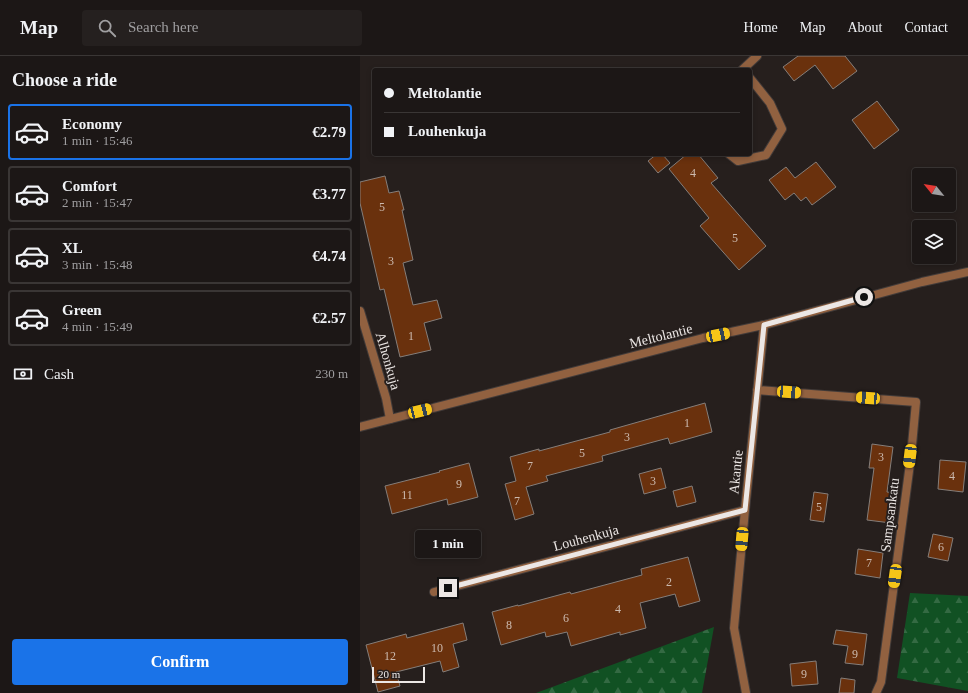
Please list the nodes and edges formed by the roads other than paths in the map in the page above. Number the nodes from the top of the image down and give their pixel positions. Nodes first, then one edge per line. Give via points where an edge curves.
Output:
1 (757, 56) edge
2 (745, 68) edge
3 (752, 80) edge
4 (731, 156) edge
5 (968, 272) edge
6 (360, 311) edge
7 (764, 325) junction
8 (757, 390) junction
9 (390, 419) junction
10 (360, 427) edge
11 (745, 510) junction
12 (434, 592) dead end
13 (746, 693) edge
14 (876, 693) edge

1 - 2 street
3 - 4 street via 770,103 782,129 766,155 738,161
5 - 7 street, Meltolantie
6 - 9 street, Alhonkuja
7 - 8 street, Akantie
7 - 9 street, Meltolantie via 703,338
8 - 11 street, Akantie
8 - 14 street, Sampsankatu via 916,402 881,682
9 - 10 street, Meltolantie
11 - 12 street, Louhenkuja
11 - 13 street, Akantie via 734,628

